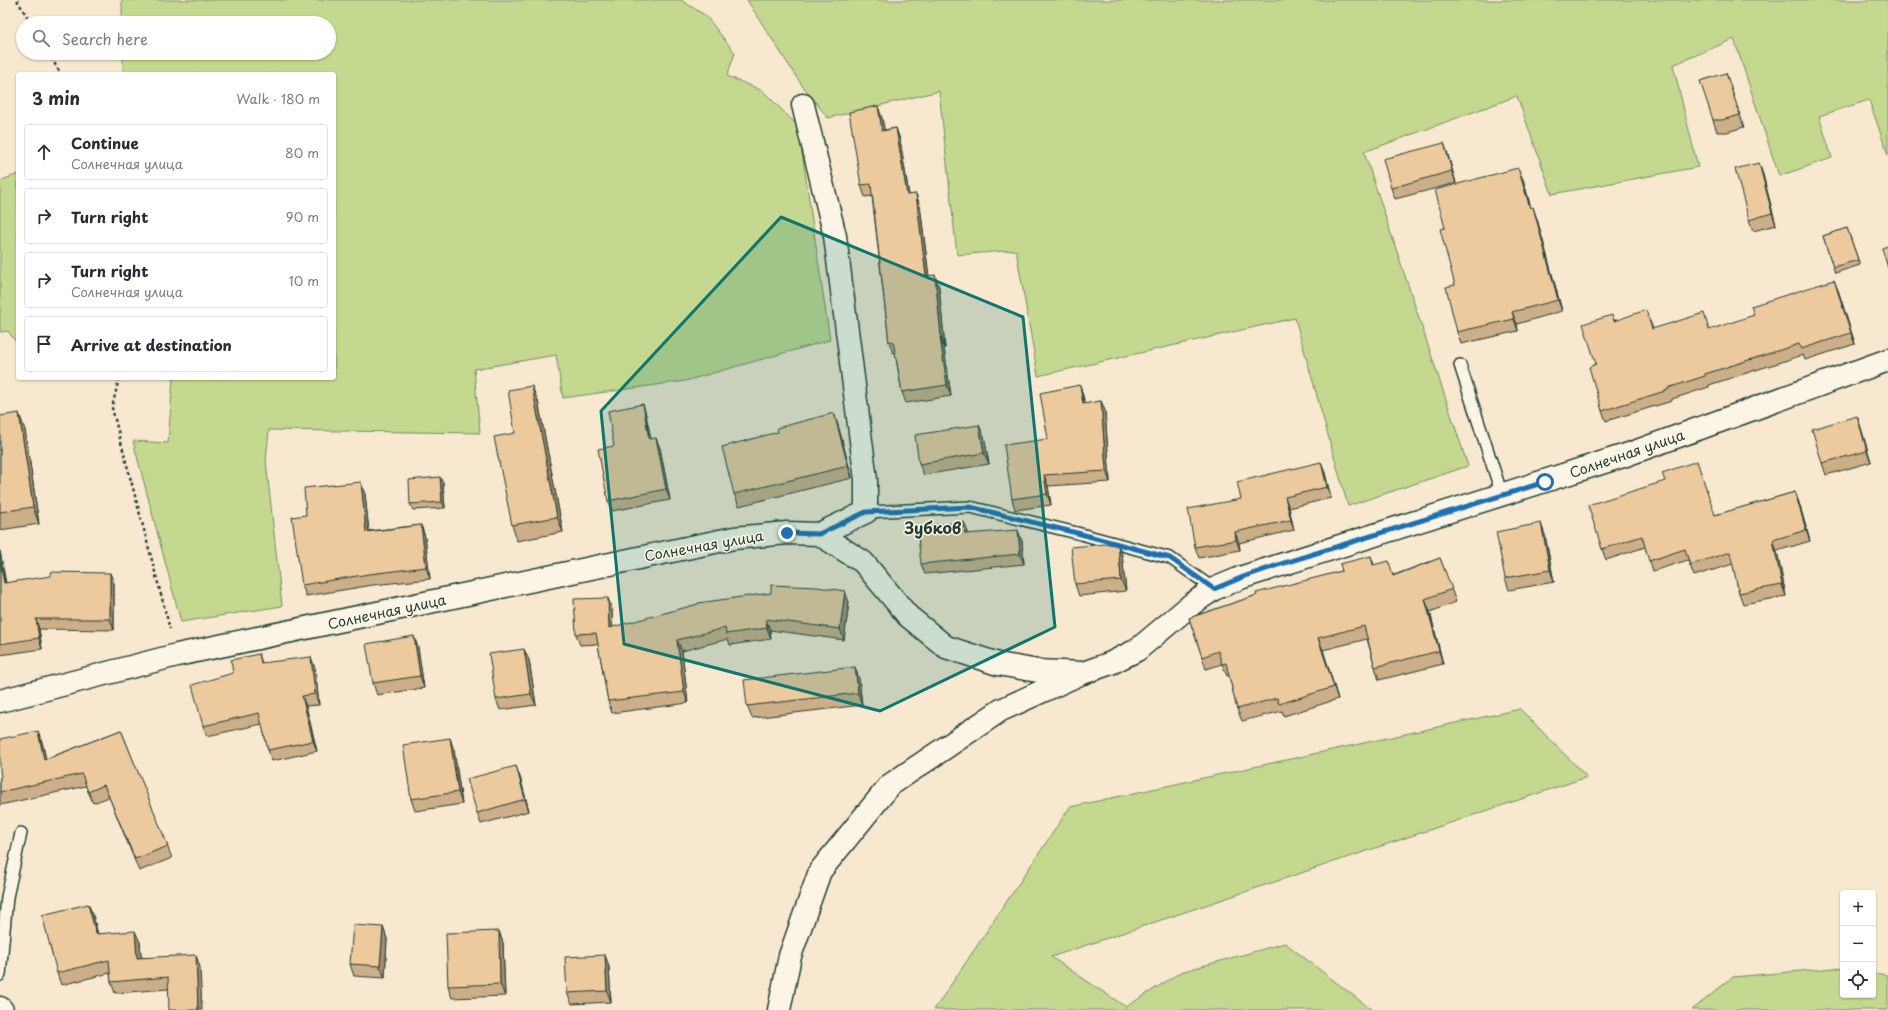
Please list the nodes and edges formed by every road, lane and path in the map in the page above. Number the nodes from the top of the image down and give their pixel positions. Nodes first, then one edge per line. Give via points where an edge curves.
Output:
1 (18, 0) edge
2 (27, 16) edge
3 (52, 60) edge
4 (60, 72) edge
5 (803, 105) dead end
6 (1888, 360) edge
7 (1460, 365) dead end
8 (119, 380) edge
9 (1502, 495) junction
10 (866, 512) junction
11 (819, 534) junction
12 (1214, 589) junction
13 (177, 655) junction
14 (1083, 673) junction
15 (0, 701) edge
16 (21, 833) dead end
17 (0, 975) edge
18 (779, 1010) edge

1 - 2 path
3 - 4 path
5 - 10 street via 835,236 866,480
6 - 9 street, Солнечная улица via 1626,455
7 - 9 lane
8 - 13 path via 112,408
9 - 12 street, Солнечная улица via 1243,577
10 - 11 street
10 - 12 lane via 970,507 1170,558
11 - 13 street, Солнечная улица via 787,533 734,538
11 - 14 street, Солнечная улица via 863,562 908,616 946,648 998,664 1038,671
12 - 14 street, Солнечная улица via 1137,650
13 - 15 street, Солнечная улица
14 - 18 street via 1001,710 890,785 820,870 790,956
16 - 17 lane via 7,897

